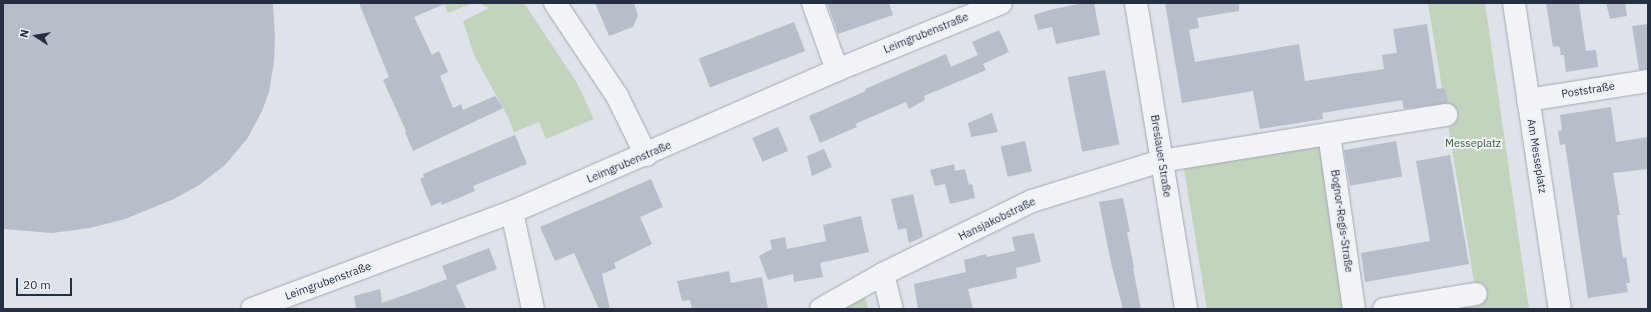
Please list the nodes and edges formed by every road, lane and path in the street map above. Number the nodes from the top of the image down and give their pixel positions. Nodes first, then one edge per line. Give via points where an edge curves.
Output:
1 (555, 3) edge
2 (813, 3) edge
3 (1001, 3) edge
4 (1136, 3) edge
5 (1514, 3) edge
6 (836, 70) junction
7 (1648, 81) edge
8 (1528, 100) junction
9 (1446, 115) dead end
10 (1329, 134) junction
11 (646, 155) junction
12 (1161, 161) junction
13 (512, 212) junction
14 (883, 274) junction
15 (1476, 294) dead end
16 (252, 309) edge
17 (533, 309) edge
18 (821, 309) edge
19 (892, 309) edge
20 (1186, 309) edge
21 (1354, 309) edge
22 (1384, 309) edge
23 (1560, 309) edge

1 - 11 street via 617,96
2 - 6 street
3 - 6 street, Leimgrubenstraße
4 - 12 street, Breslauer Straße
5 - 8 street, Am Messeplatz
6 - 11 street, Leimgrubenstraße
7 - 8 street, Poststraße
8 - 23 street, Am Messeplatz
9 - 10 street
10 - 12 street
10 - 21 street, Bognor-Regis-Straße
11 - 13 street, Leimgrubenstraße
12 - 14 street, Hansjakobstraße via 1032,200
12 - 20 street, Breslauer Straße
13 - 16 street, Leimgrubenstraße
13 - 17 street
14 - 18 street, Hansjakobstraße
14 - 19 street
15 - 22 street

